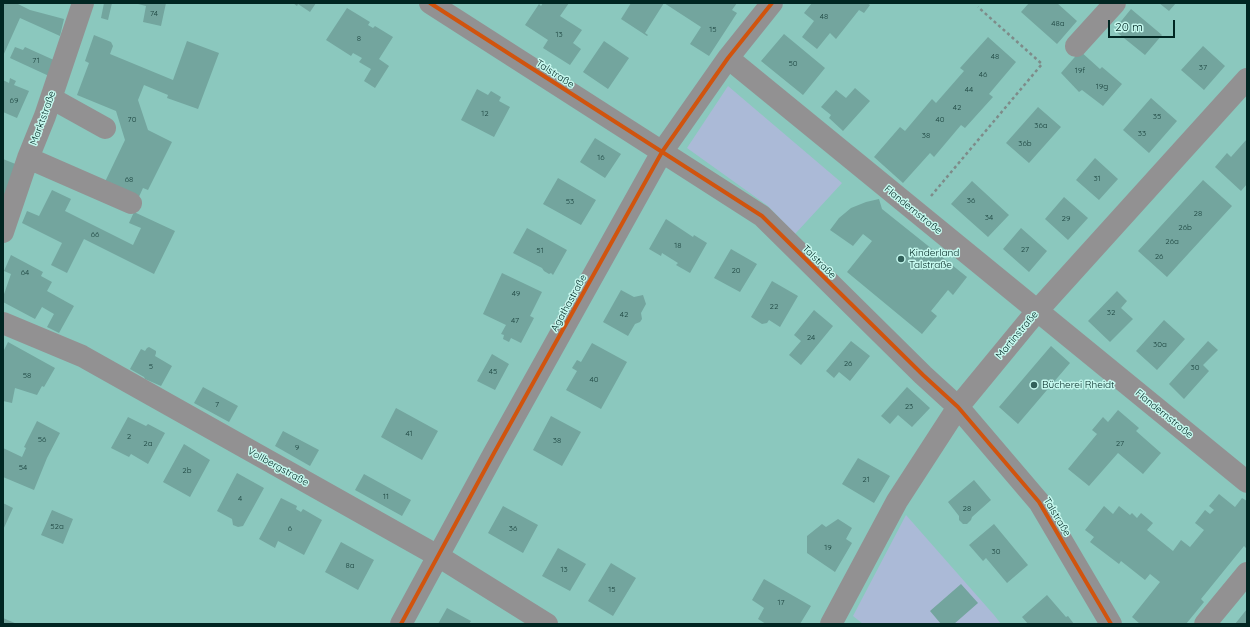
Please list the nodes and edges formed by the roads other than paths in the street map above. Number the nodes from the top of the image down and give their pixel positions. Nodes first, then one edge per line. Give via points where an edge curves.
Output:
1 (83, 3) edge
2 (430, 3) edge
3 (772, 3) edge
4 (1115, 3) edge
5 (1076, 46) dead end
6 (728, 58) junction
7 (1247, 79) edge
8 (51, 98) junction
9 (105, 128) dead end
10 (662, 152) junction
11 (28, 158) junction
12 (131, 203) dead end
13 (3, 232) edge
14 (1037, 311) junction
15 (3, 322) edge
16 (958, 407) junction
17 (1247, 482) edge
18 (438, 556) junction
19 (1247, 573) edge
20 (401, 624) edge
21 (547, 624) edge
22 (831, 624) edge
23 (1111, 624) edge
24 (1205, 624) edge

1 - 8 street, Marktstraße
2 - 10 street, Talstraße
3 - 6 street, Agathastraße
4 - 5 street
6 - 10 street, Agathastraße
6 - 14 street, Flandernstraße
7 - 14 street, Martinstraße
8 - 9 street
8 - 11 street, Marktstraße
10 - 16 street, Talstraße via 762,216
10 - 18 street, Agathastraße
11 - 12 street
11 - 13 street, Marktstraße
14 - 16 street, Martinstraße
14 - 17 street, Flandernstraße
15 - 18 street, Vollbergstraße via 82,356
16 - 22 street, Martinstraße via 897,501
16 - 23 street, Talstraße via 1039,502
18 - 20 street, Agathastraße
18 - 21 street, Vollbergstraße
19 - 24 street

